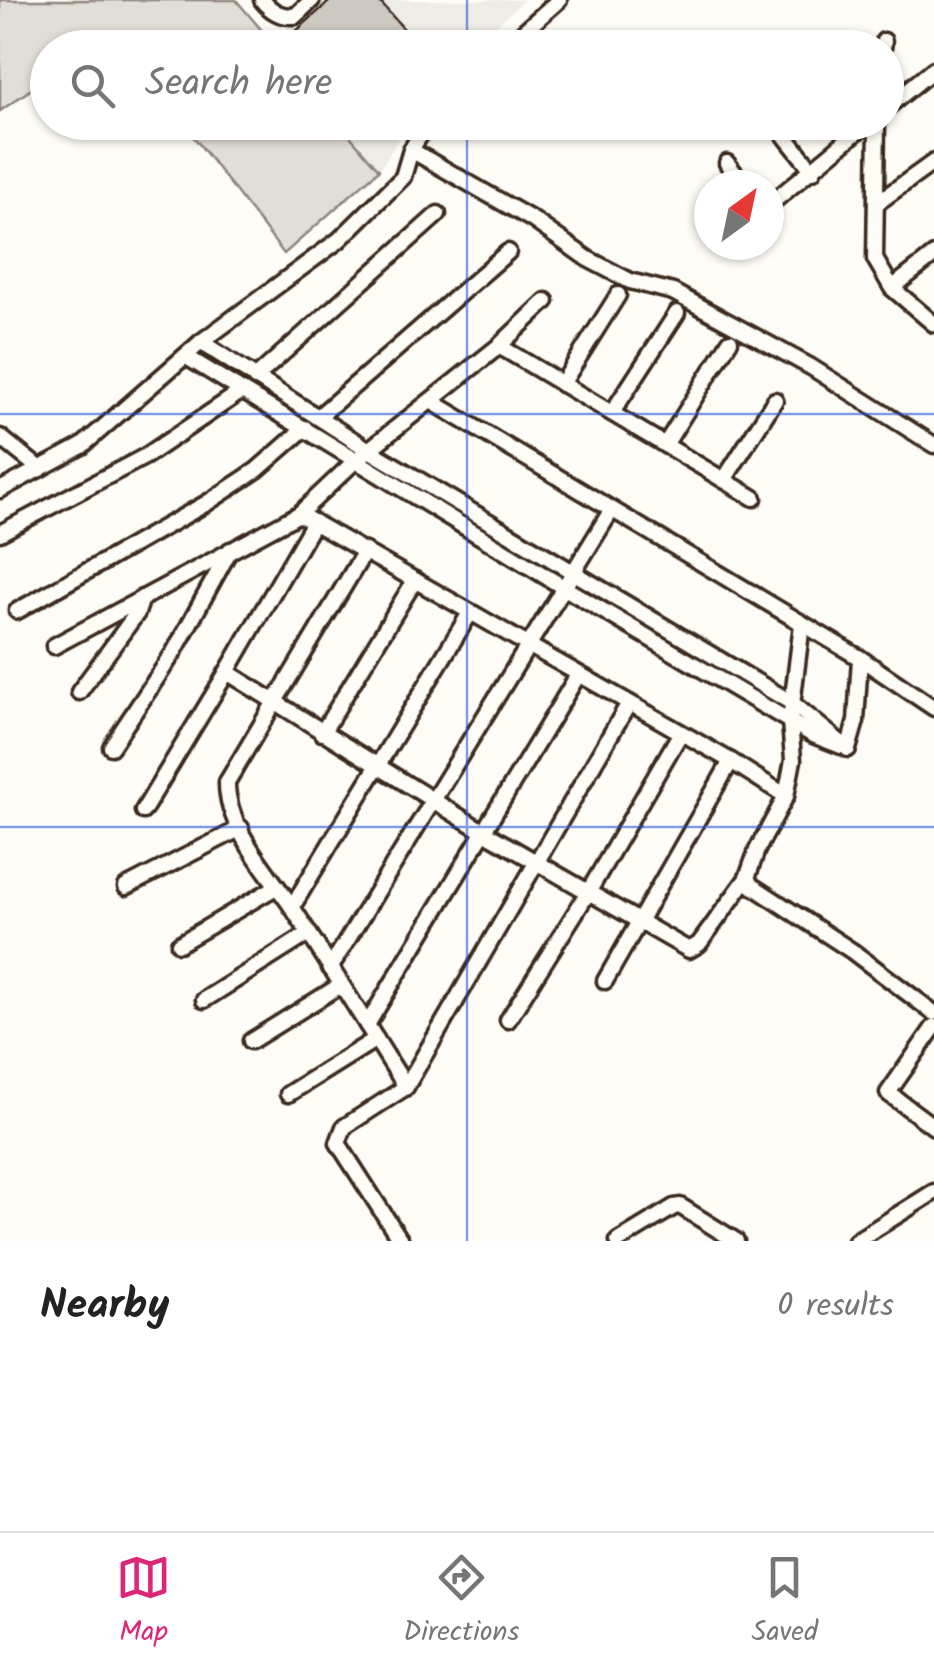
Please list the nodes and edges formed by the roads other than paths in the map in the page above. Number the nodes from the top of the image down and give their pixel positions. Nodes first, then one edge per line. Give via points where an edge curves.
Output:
1 (262, 0) edge
2 (312, 0) edge
3 (549, 3) edge
4 (523, 30) edge
5 (934, 69) edge
6 (904, 93) edge
7 (418, 140) edge
8 (789, 140) edge
9 (849, 140) edge
10 (877, 140) edge
11 (412, 150) junction
12 (727, 162) dead end
13 (934, 162) edge
14 (733, 170) edge
15 (813, 170) junction
16 (784, 193) edge
17 (878, 204) junction
18 (438, 214) dead end
19 (508, 252) dead end
20 (934, 255) edge
21 (892, 288) junction
22 (618, 295) dead end
23 (546, 301) dead end
24 (676, 313) dead end
25 (934, 324) edge
26 (730, 341) dead end
27 (201, 342) junction
28 (499, 346) junction
29 (185, 356) junction
30 (255, 378) junction
31 (562, 384) junction
32 (242, 391) junction
33 (775, 400) dead end
34 (431, 401) junction
35 (612, 413) junction
36 (318, 417) junction
37 (305, 428) junction
38 (0, 437) edge
39 (665, 445) junction
40 (934, 445) edge
41 (369, 450) junction
42 (356, 460) junction
43 (40, 469) junction
44 (724, 480) junction
45 (0, 490) edge
46 (754, 498) dead end
47 (611, 511) junction
48 (300, 514) junction
49 (314, 522) junction
50 (0, 533) edge
51 (230, 550) junction
52 (365, 551) junction
53 (572, 572) junction
54 (415, 580) junction
55 (563, 588) junction
56 (142, 598) junction
57 (17, 610) dead end
58 (470, 613) junction
59 (802, 624) junction
60 (54, 646) dead end
61 (529, 646) junction
62 (860, 658) junction
63 (227, 672) junction
64 (578, 675) junction
65 (79, 692) dead end
66 (273, 703) junction
67 (629, 703) junction
68 (792, 704) junction
69 (934, 708) edge
70 (790, 721) junction
71 (322, 733) junction
72 (680, 734) junction
73 (110, 747) dead end
74 (848, 749) junction
75 (731, 761) junction
76 (378, 766) junction
77 (786, 796) junction
78 (432, 798) junction
79 (142, 811) dead end
80 (241, 828) junction
81 (484, 832) junction
82 (536, 862) junction
83 (746, 878) junction
84 (126, 887) dead end
85 (276, 887) junction
86 (589, 891) junction
87 (292, 907) junction
88 (639, 922) junction
89 (308, 934) junction
90 (179, 944) dead end
91 (330, 968) junction
92 (605, 980) dead end
93 (341, 985) junction
94 (204, 1000) dead end
95 (934, 1013) edge
96 (508, 1020) dead end
97 (367, 1025) junction
98 (934, 1027) edge
99 (376, 1040) junction
100 (251, 1041) dead end
101 (406, 1087) junction
102 (288, 1094) dead end
103 (934, 1128) edge
104 (934, 1192) edge
105 (401, 1241) edge
106 (618, 1241) edge
107 (736, 1241) edge
108 (856, 1241) edge

1 - 2 street via 270,10 295,16
3 - 4 street
5 - 6 street
7 - 11 street
8 - 15 street
9 - 15 street
10 - 17 street
11 - 27 street via 404,177 339,240
11 - 40 street via 588,260 630,281 674,292
12 - 14 street
13 - 17 street
15 - 16 street
17 - 21 street via 875,258
18 - 30 street
19 - 36 street
20 - 21 street
21 - 25 street
22 - 31 street
23 - 28 street
24 - 35 street
26 - 39 street
27 - 29 street
27 - 30 street
28 - 31 street
28 - 34 street
29 - 32 street
29 - 43 street via 82,446
30 - 36 street
31 - 35 street
32 - 37 street
32 - 50 street via 146,456
33 - 44 street
34 - 41 street
34 - 47 street
35 - 39 street
36 - 41 street
37 - 42 street
37 - 57 street via 207,504
38 - 43 street
39 - 44 street
41 - 42 street
41 - 53 street
42 - 48 street
42 - 55 street
43 - 45 street
44 - 46 street
47 - 53 street
47 - 59 street
48 - 49 street
48 - 51 street
49 - 52 street
49 - 63 street
51 - 56 street
51 - 73 street via 174,652
52 - 54 street
52 - 66 street
53 - 55 street
53 - 68 street
54 - 58 street
54 - 71 street
55 - 61 street
55 - 70 street
56 - 60 street
56 - 65 street
58 - 61 street
58 - 76 street
59 - 62 street
59 - 68 street
61 - 64 street
61 - 78 street
62 - 69 street
62 - 74 street
63 - 66 street
63 - 79 street
64 - 67 street
64 - 81 street
66 - 71 street
66 - 80 street via 226,782
67 - 72 street
67 - 82 street
68 - 70 street
68 - 74 street
70 - 74 street
70 - 77 street via 793,760
71 - 76 street
72 - 75 street
72 - 86 street
75 - 77 street
75 - 88 street
76 - 78 street
76 - 87 street
77 - 83 street
78 - 81 street
78 - 91 street
80 - 84 street
80 - 85 street
81 - 82 street
81 - 97 street
82 - 86 street
82 - 101 street
83 - 88 street via 695,948
83 - 95 street
85 - 87 street
85 - 90 street
86 - 88 street
86 - 96 street
87 - 89 street
88 - 92 street
89 - 91 street
89 - 94 street
91 - 93 street
93 - 97 street
93 - 100 street
97 - 99 street
98 - 103 street via 888,1093
99 - 101 street
99 - 102 street
101 - 105 street via 344,1127 338,1142
104 - 108 street
106 - 107 street via 680,1206

